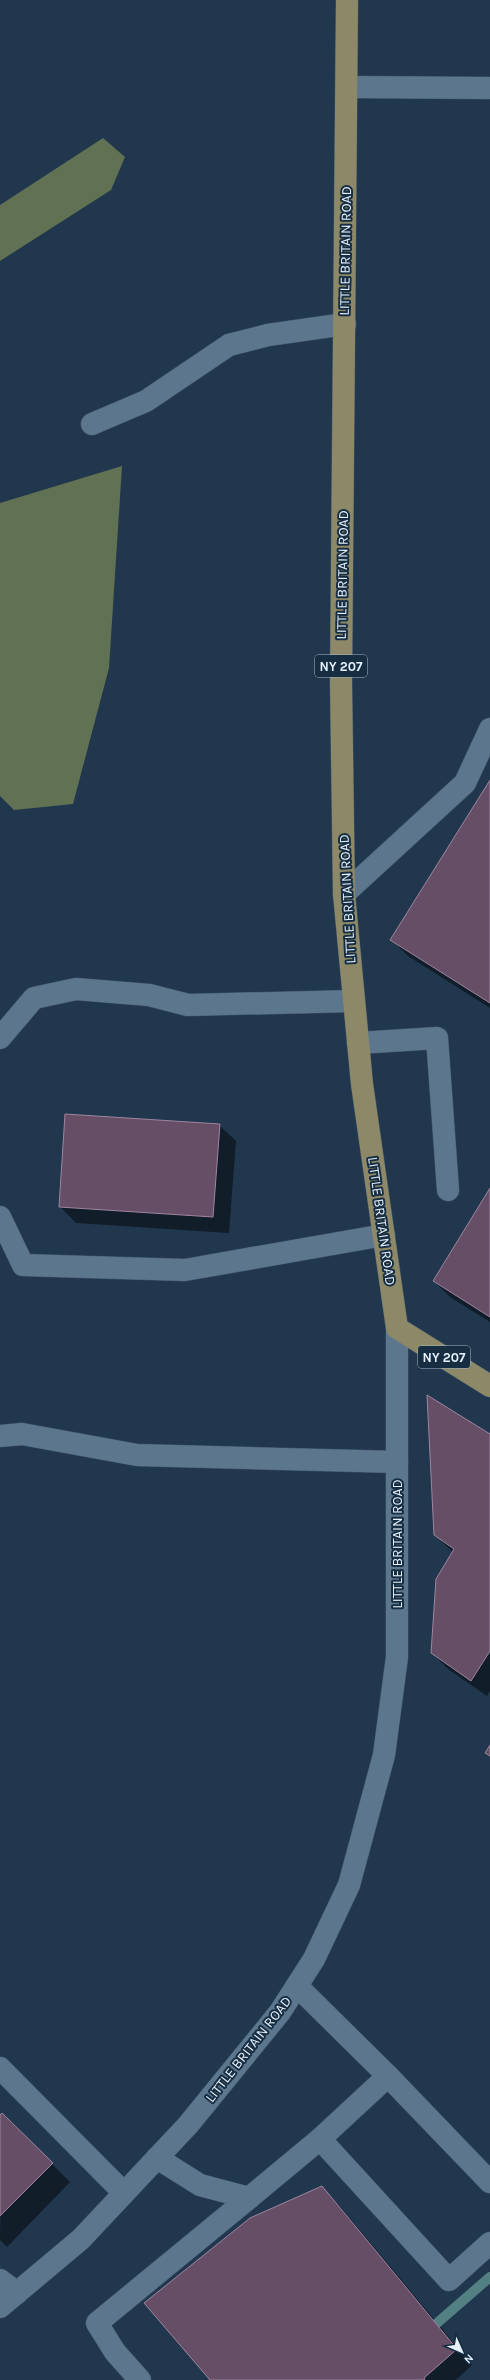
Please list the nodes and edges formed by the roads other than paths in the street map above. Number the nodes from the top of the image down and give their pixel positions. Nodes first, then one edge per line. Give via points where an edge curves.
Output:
1 (347, 0) edge
2 (347, 87) junction
3 (490, 88) edge
4 (345, 324) junction
5 (92, 424) dead end
6 (490, 729) edge
7 (344, 894) junction
8 (354, 1001) junction
9 (0, 1038) edge
10 (358, 1043) junction
11 (448, 1190) dead end
12 (0, 1217) edge
13 (384, 1236) junction
14 (397, 1328) junction
15 (490, 1386) edge
16 (0, 1436) edge
17 (397, 1462) junction
18 (297, 1986) junction
19 (0, 2068) edge
20 (388, 2076) junction
21 (320, 2139) junction
22 (157, 2158) junction
23 (490, 2182) edge
24 (124, 2193) junction
25 (249, 2198) junction
26 (490, 2243) edge
27 (0, 2280) edge
28 (17, 2293) junction
29 (0, 2307) edge
30 (140, 2380) edge

1 - 2 main road, LITTLE BRITAIN ROAD / NY 207
2 - 3 street
2 - 4 main road, LITTLE BRITAIN ROAD / NY 207
4 - 5 street via 268,335 229,346 146,401
4 - 7 main road, LITTLE BRITAIN ROAD / NY 207 via 341,681
6 - 7 street via 465,783
7 - 8 main road, LITTLE BRITAIN ROAD / NY 207
8 - 9 street via 188,1006 149,995 76,989 34,998
8 - 10 main road, LITTLE BRITAIN ROAD / NY 207
10 - 11 street via 437,1038
10 - 13 main road, LITTLE BRITAIN ROAD / NY 207
12 - 13 street via 22,1265 185,1270
13 - 14 main road, LITTLE BRITAIN ROAD / NY 207
14 - 15 main road, NY 207
14 - 17 street, LITTLE BRITAIN ROAD
16 - 17 street via 22,1434 137,1455
17 - 18 street, LITTLE BRITAIN ROAD via 397,1657 384,1755 349,1885 314,1959
18 - 20 street
18 - 22 street, LITTLE BRITAIN ROAD via 280,2012 188,2125
19 - 24 street
20 - 21 street
20 - 23 street
21 - 25 street
21 - 26 street via 449,2280
22 - 24 street, LITTLE BRITAIN ROAD
22 - 25 street via 200,2185
24 - 28 street, LITTLE BRITAIN ROAD via 81,2240
25 - 30 street via 97,2323 115,2352
27 - 28 street
28 - 29 street, LITTLE BRITAIN ROAD

